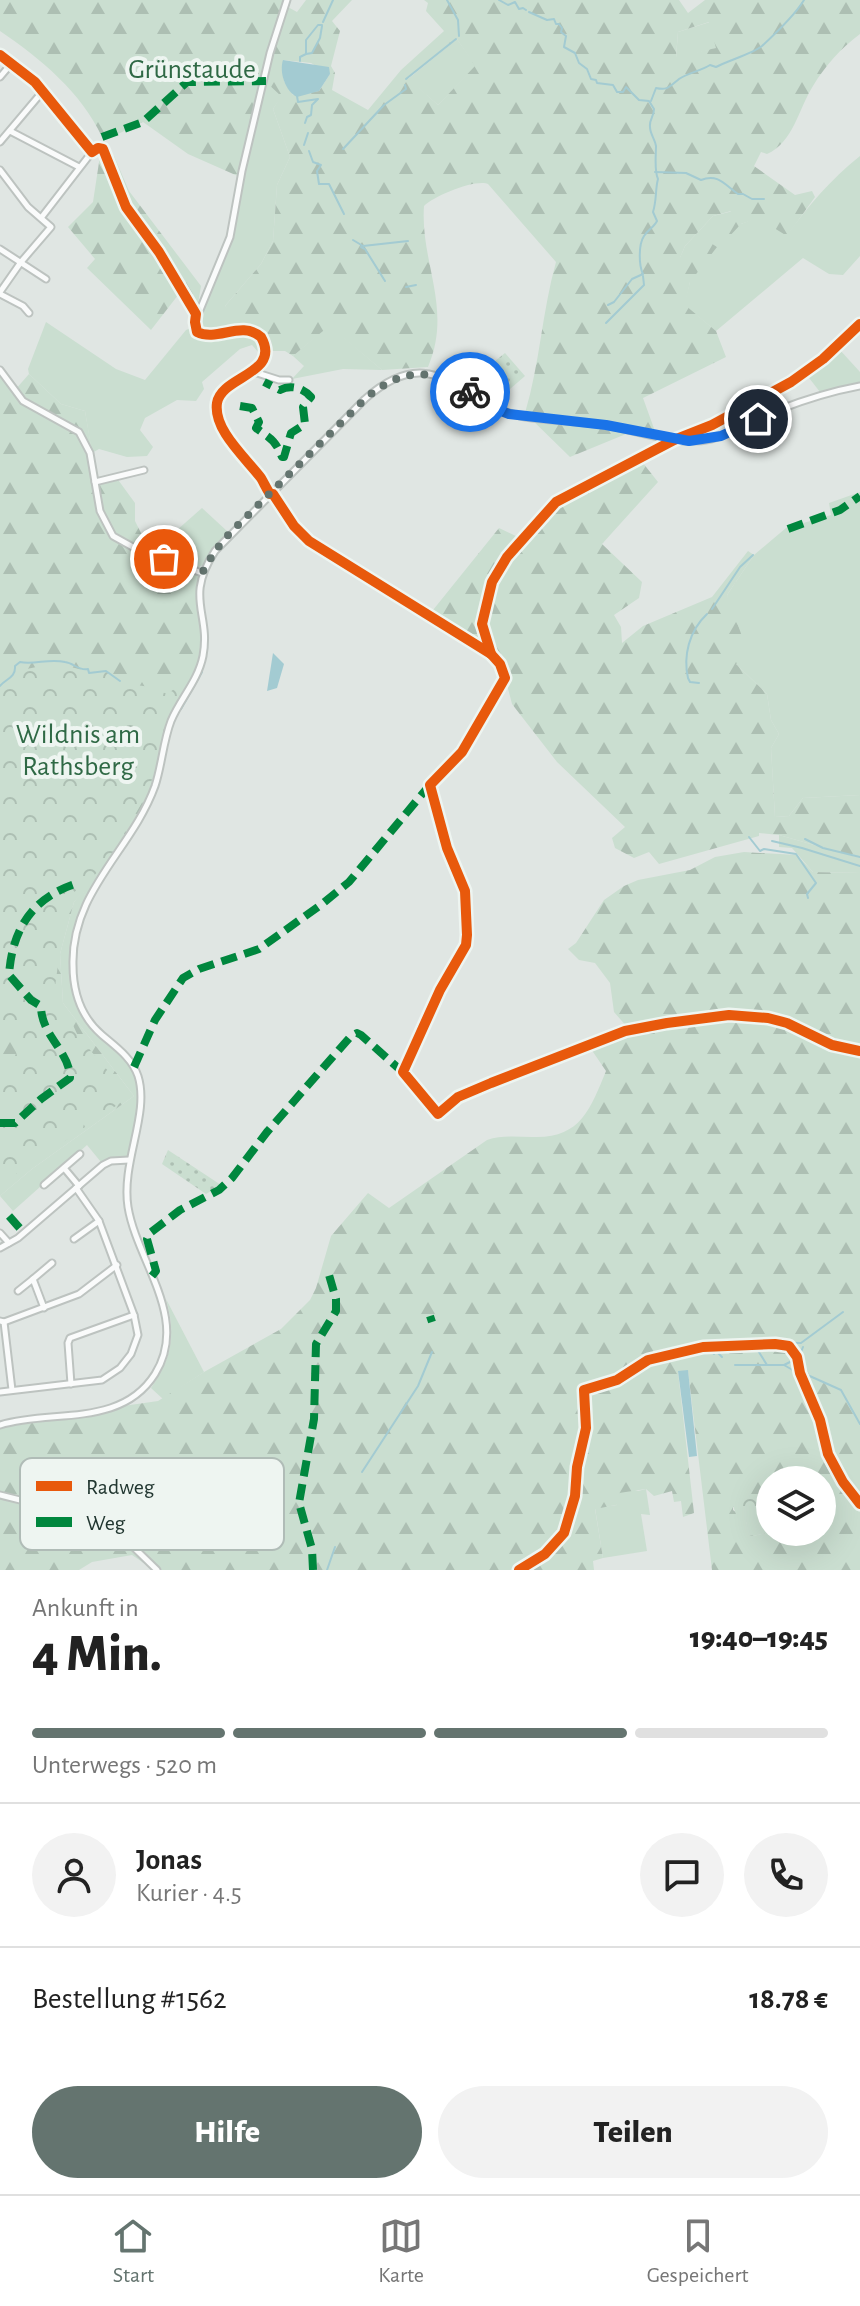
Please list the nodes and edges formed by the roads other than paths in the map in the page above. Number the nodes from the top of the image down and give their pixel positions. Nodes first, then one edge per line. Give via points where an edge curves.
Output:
1 (287, 0) edge
2 (0, 55) edge
3 (11, 64) junction
4 (0, 77) edge
5 (43, 91) junction
6 (10, 131) junction
7 (0, 142) edge
8 (79, 167) junction
9 (0, 170) edge
10 (41, 218) junction
11 (0, 249) edge
12 (21, 262) junction
13 (46, 279) dead end
14 (0, 293) edge
15 (29, 313) dead end
16 (0, 370) edge
17 (251, 371) junction
18 (289, 380) dead end
19 (860, 386) edge
20 (144, 470) dead end
21 (263, 481) junction
22 (95, 482) junction
23 (276, 488) junction
24 (270, 494) junction
25 (202, 573) junction
26 (80, 1154) dead end
27 (129, 1160) junction
28 (64, 1168) junction
29 (44, 1185) dead end
30 (78, 1187) junction
31 (99, 1221) junction
32 (0, 1233) edge
33 (74, 1239) dead end
34 (9, 1243) junction
35 (0, 1248) edge
36 (52, 1263) dead end
37 (117, 1265) junction
38 (33, 1279) junction
39 (18, 1291) dead end
40 (44, 1308) junction
41 (134, 1315) junction
42 (2, 1322) edge
43 (71, 1384) junction
44 (12, 1390) junction
45 (0, 1392) edge
46 (0, 1425) edge
47 (0, 1495) edge
48 (20, 1500) edge
49 (136, 1550) edge
50 (157, 1570) edge

1 - 17 street via 270,53 230,237 195,322 197,332 206,335 254,331 264,341 265,356
2 - 3 street
3 - 4 street
3 - 5 street
5 - 6 street
5 - 8 street via 92,152
6 - 7 street
6 - 8 street
8 - 10 street
9 - 10 street
10 - 12 street via 51,227
11 - 12 street
12 - 13 street
12 - 14 street
14 - 15 street
16 - 22 street via 23,401 79,432 90,453
17 - 18 street
17 - 21 street via 222,393 217,410 228,439
19 - 23 street via 778,410 721,436 689,441 509,414 447,378 412,374 377,388
20 - 22 street
21 - 23 street
21 - 24 street
22 - 25 street via 100,511 113,536
23 - 24 street
24 - 25 street via 215,551
25 - 27 street via 199,670 169,727 151,796 87,900 73,943 74,983 82,1009 138,1076 140,1111
26 - 28 street
27 - 30 street via 103,1165
27 - 46 street via 129,1211 167,1322 160,1365 145,1387 111,1408
28 - 29 street
28 - 30 street
30 - 31 street
30 - 34 street
31 - 33 street
31 - 37 street
32 - 34 street
34 - 35 street
36 - 38 street
37 - 40 street via 85,1291
37 - 41 street
38 - 39 street
38 - 40 street
40 - 42 street
41 - 43 street via 138,1335 120,1368 102,1380
41 - 43 street via 70,1338
42 - 44 street
43 - 44 street
44 - 45 street
47 - 48 street
49 - 50 street

